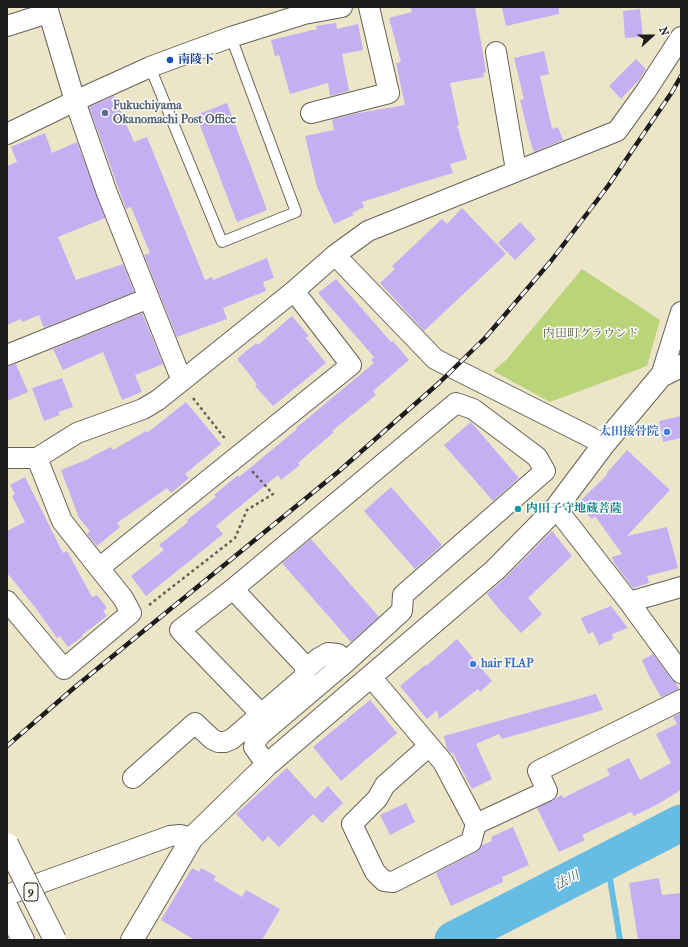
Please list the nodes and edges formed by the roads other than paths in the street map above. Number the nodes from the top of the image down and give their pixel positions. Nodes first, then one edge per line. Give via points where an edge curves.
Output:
1 (342, 7) edge
2 (369, 7) edge
3 (48, 10) edge
4 (7, 26) edge
5 (231, 37) junction
6 (681, 37) edge
7 (496, 52) dead end
8 (150, 67) junction
9 (75, 101) junction
10 (311, 112) dead end
11 (7, 134) edge
12 (516, 170) junction
13 (335, 255) junction
14 (294, 292) junction
15 (149, 298) junction
16 (681, 312) edge
17 (7, 355) edge
18 (681, 366) edge
19 (661, 376) junction
20 (182, 381) junction
21 (604, 444) junction
22 (7, 458) edge
23 (37, 458) junction
24 (556, 508) junction
25 (99, 568) junction
26 (681, 587) edge
27 (233, 589) junction
28 (7, 601) edge
29 (629, 602) junction
30 (346, 662) junction
31 (307, 668) junction
32 (681, 673) edge
33 (371, 677) junction
34 (681, 700) edge
35 (261, 714) junction
36 (429, 746) junction
37 (268, 765) junction
38 (132, 778) dead end
39 (476, 824) junction
40 (192, 838) junction
41 (7, 844) edge
42 (7, 895) edge
43 (7, 908) edge
44 (23, 940) edge
45 (55, 940) edge
46 (132, 940) edge

1 - 5 street via 304,14
2 - 10 street via 389,93
3 - 4 street
3 - 9 street
5 - 8 street
5 - 8 lane via 296,212 222,242
6 - 12 street via 617,130
7 - 12 street
8 - 9 street
9 - 11 street
9 - 15 street via 107,193
12 - 13 street via 368,231
13 - 14 street
13 - 21 street via 435,359
14 - 20 street
14 - 25 street via 351,365
15 - 17 street
15 - 20 street
16 - 19 street
18 - 19 main road
19 - 21 main road
20 - 23 street via 143,409 77,433
21 - 24 main road
22 - 23 street
23 - 25 street via 62,521
24 - 29 street
24 - 33 main road via 495,570
25 - 28 street via 123,598 131,613 64,669
26 - 29 street
27 - 30 street via 456,403 474,409 537,458 545,471 403,595 402,611
27 - 31 street
27 - 35 street via 180,630
29 - 32 street
30 - 31 street via 338,654 328,653
30 - 37 street via 261,734 254,748
31 - 35 street via 303,678
33 - 36 street
33 - 37 main road
34 - 39 street via 538,772 547,791
35 - 38 street via 225,742 212,739 195,723
36 - 39 street via 443,762
36 - 39 street via 385,785 377,799 352,824 375,872 384,881 393,882 471,842
37 - 40 main road
40 - 42 street via 170,836
40 - 46 main road
41 - 45 main road, 9, bridge
43 - 44 main road

